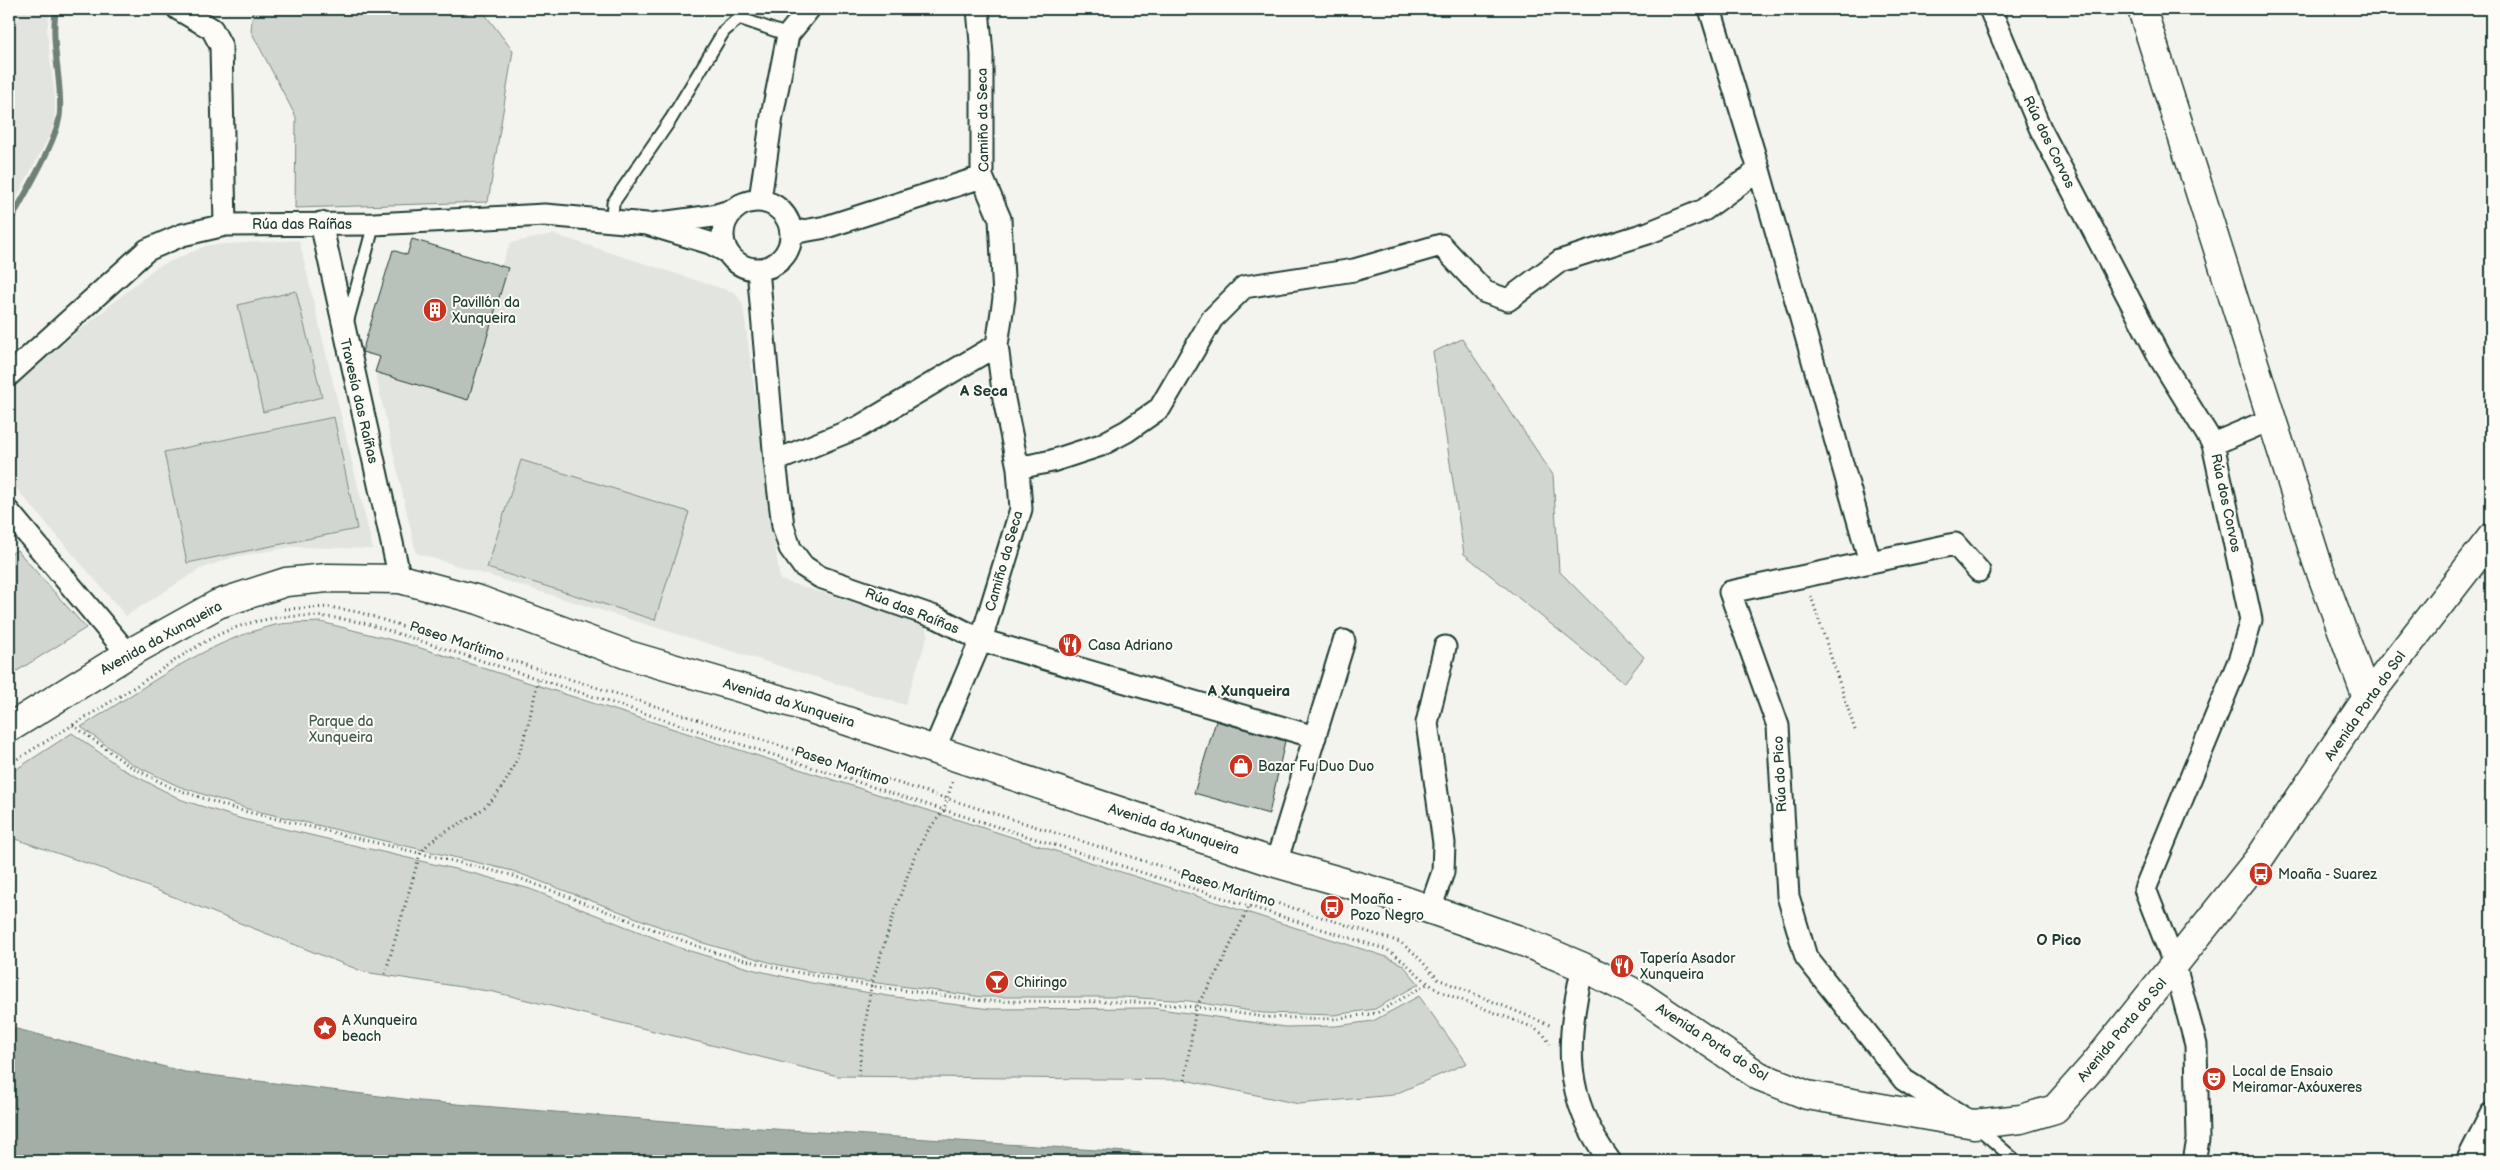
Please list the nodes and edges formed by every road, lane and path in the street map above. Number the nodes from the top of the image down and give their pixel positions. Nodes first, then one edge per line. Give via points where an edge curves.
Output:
1 (178, 9) edge
2 (808, 9) edge
3 (978, 9) edge
4 (1710, 9) edge
5 (1990, 9) edge
6 (2142, 9) edge
7 (737, 13) edge
8 (788, 35) junction
9 (1759, 170) junction
10 (982, 177) junction
11 (760, 200) junction
12 (733, 210) junction
13 (612, 220) junction
14 (321, 223) junction
15 (374, 224) junction
16 (647, 224) junction
17 (225, 225) junction
18 (792, 233) junction
19 (727, 252) junction
20 (758, 269) junction
21 (344, 334) junction
22 (998, 345) junction
23 (9, 375) edge
24 (2272, 419) junction
25 (2213, 444) junction
26 (775, 461) junction
27 (1018, 468) junction
28 (9, 512) edge
29 (2491, 538) edge
30 (1870, 562) junction
31 (1979, 571) dead end
32 (1805, 576) junction
33 (400, 579) junction
34 (277, 610) dead end
35 (981, 640) junction
36 (1344, 641) dead end
37 (1445, 647) dead end
38 (128, 654) junction
39 (538, 680) junction
40 (2367, 698) junction
41 (73, 725) junction
42 (9, 728) edge
43 (1856, 733) dead end
44 (1314, 737) junction
45 (947, 753) junction
46 (9, 764) edge
47 (947, 799) junction
48 (944, 810) junction
49 (420, 854) junction
50 (1276, 863) junction
51 (1249, 906) junction
52 (1430, 909) junction
53 (2175, 966) junction
54 (1575, 969) junction
55 (385, 974) dead end
56 (1427, 984) junction
57 (871, 986) junction
58 (1196, 1007) junction
59 (1554, 1028) dead end
60 (1550, 1054) dead end
61 (858, 1075) dead end
62 (1185, 1080) dead end
63 (2491, 1114) edge
64 (1974, 1124) junction
65 (2491, 1133) edge
66 (1610, 1161) edge
67 (2016, 1161) edge
68 (2194, 1161) edge
69 (2467, 1161) edge
70 (2488, 1161) edge

1 - 17 street via 212,29 221,46
2 - 8 street
3 - 10 street, Camiño da Seca via 982,54
4 - 9 street
5 - 25 street, Rúa dos Corvos via 2040,128 2161,360
6 - 24 main road
7 - 8 lane
7 - 13 lane via 671,119 613,203
8 - 11 street
9 - 27 street via 1704,210 1648,233 1560,261 1508,300 1485,292 1441,245 1354,270 1244,287 1212,319 1160,408 1100,445
9 - 30 street
10 - 18 street via 826,227
10 - 22 street, Camiño da Seca via 1000,219 1004,298
11 - 12 street via 750,201
11 - 18 street via 778,207 790,223
12 - 16 street, Rúa das Raíñas via 713,216
12 - 19 street via 723,230
13 - 15 street, Rúa das Raíñas via 545,215
13 - 16 street, Rúa das Raíñas
14 - 15 street, Rúa das Raíñas
14 - 17 street, Rúa das Raíñas
14 - 21 street, Travesía das Raíñas
15 - 21 lane
16 - 19 street, Rúa das Raíñas via 710,242
17 - 23 street, Rúa das Raíñas via 182,235 147,250
18 - 20 street via 791,244 779,262 769,268
19 - 20 street via 735,262 746,268
20 - 26 street, Rúa das Raíñas
21 - 33 street, Travesía das Raíñas
22 - 26 street via 859,426
22 - 27 street, Camiño da Seca via 1004,399
24 - 25 street
24 - 40 main road via 2317,562
25 - 53 street, Rúa dos Corvos via 2251,620 2240,658 2146,889
26 - 35 street, Rúa das Raíñas via 783,526 790,548 803,566 820,577 938,618
27 - 35 street, Camiño da Seca via 1021,509
28 - 38 street
29 - 40 main road, Avenida Porta do Sol
30 - 31 street, Rúa do Pico via 1955,544
30 - 32 street, Rúa do Pico
32 - 43 path
32 - 64 street, Rúa do Pico via 1730,592 1778,726 1788,896 1806,957 1904,1080
33 - 38 main road, Avenida da Xunqueira via 326,578 286,582 218,604
33 - 45 main road, Avenida da Xunqueira via 479,600 628,655
34 - 47 path via 328,607 358,612
35 - 44 street, Rúa das Raíñas
35 - 45 street, Camiño da Seca
36 - 44 street
37 - 52 street via 1427,723 1444,843 1443,872
38 - 42 main road, Avenida da Xunqueira
39 - 41 path, Paseo Marítimo via 368,624 327,616 288,616 264,620 219,635
39 - 48 path, Paseo Marítimo
39 - 49 path via 522,746 495,796 477,813 427,843
40 - 53 main road, Avenida Porta do Sol via 2288,818
41 - 46 path, Paseo Marítimo
41 - 49 path via 128,765 170,787 235,809
44 - 50 street
45 - 47 path
45 - 50 main road, Avenida da Xunqueira
47 - 48 path
47 - 59 path via 1400,942 1445,983
48 - 51 path, Paseo Marítimo
48 - 57 path via 915,855
49 - 55 path
49 - 57 path via 544,886 713,952 790,972
50 - 52 main road, Avenida da Xunqueira
51 - 56 path, Paseo Marítimo via 1385,948 1399,956
51 - 58 path via 1218,971
52 - 54 main road, Avenida da Xunqueira via 1519,940
53 - 64 main road, Avenida Porta do Sol via 2054,1109 2022,1118
53 - 68 street, Rúa dos Corvos via 2196,1045 2198,1140
54 - 64 main road, Avenida Porta do Sol via 1640,996 1759,1076 1799,1092
54 - 66 street via 1571,1072 1592,1134
56 - 58 path via 1377,1013 1333,1019 1264,1017
56 - 60 path, Paseo Marítimo via 1532,1027 1544,1035 1550,1044
57 - 58 path via 984,1001 1136,1002
57 - 61 path
58 - 62 path
63 - 69 street
64 - 67 lane
65 - 70 street

